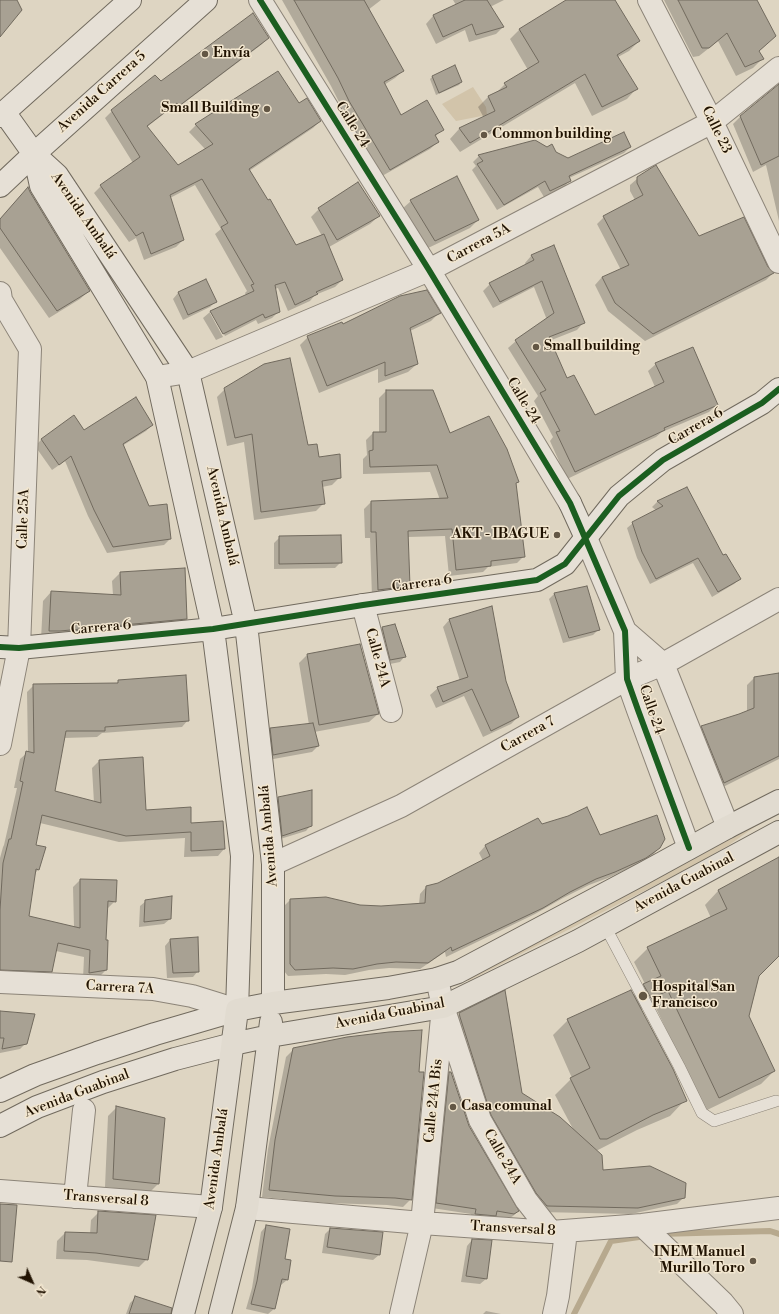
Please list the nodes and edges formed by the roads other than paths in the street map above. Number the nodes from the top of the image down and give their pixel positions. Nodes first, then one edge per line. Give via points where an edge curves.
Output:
1 (130, 0) edge
2 (206, 0) edge
3 (260, 0) edge
4 (649, 0) edge
5 (779, 68) edge
6 (1, 111) edge
7 (712, 122) junction
8 (34, 154) junction
9 (0, 186) edge
10 (779, 262) edge
11 (429, 270) junction
12 (0, 300) edge
13 (188, 372) junction
14 (157, 377) junction
15 (779, 389) edge
16 (586, 538) junction
17 (779, 599) edge
18 (363, 605) junction
19 (246, 624) junction
20 (213, 629) junction
21 (625, 631) junction
22 (10, 647) edge
23 (663, 664) junction
24 (627, 679) junction
25 (391, 711) dead end
26 (0, 744) edge
27 (779, 801) edge
28 (728, 827) junction
29 (779, 832) edge
30 (689, 848) junction
31 (274, 864) junction
32 (605, 926) junction
33 (437, 979) junction
34 (0, 982) edge
35 (273, 1003) junction
36 (443, 1007) junction
37 (237, 1010) junction
38 (270, 1036) junction
39 (233, 1044) junction
40 (0, 1091) edge
41 (776, 1100) dead end
42 (84, 1110) dead end
43 (0, 1126) edge
44 (0, 1191) edge
45 (76, 1197) junction
46 (211, 1207) junction
47 (247, 1208) junction
48 (779, 1208) edge
49 (422, 1223) junction
50 (642, 1225) junction
51 (559, 1232) junction
52 (183, 1314) edge
53 (220, 1314) edge
54 (401, 1314) edge
55 (554, 1314) edge
56 (732, 1314) edge

1 - 6 street
2 - 8 street, Avenida Carrera 5
3 - 11 street, Calle 24
4 - 7 street, Calle 23
5 - 7 street, Carrera 5A
6 - 8 street
7 - 10 street, Calle 23
7 - 11 street, Carrera 5A
8 - 9 street, Avenida Carrera 5
8 - 13 street, Avenida Ambalá via 57,175
8 - 14 street, Avenida Ambalá via 42,186
11 - 13 street, Carrera 5A
11 - 16 street, Calle 24 via 570,503
12 - 22 street, Calle 25A via 30,349
13 - 14 street, Carrera 5A
13 - 19 street, Avenida Ambalá
14 - 20 street, Avenida Ambalá
15 - 16 street, Carrera 6 via 762,403 663,460 619,496
16 - 18 street, Carrera 6 via 565,564 537,580
16 - 21 street, Calle 24
17 - 23 street, Carrera 7
18 - 19 street, Carrera 6
18 - 25 street, Calle 24A
19 - 20 street, Carrera 6
19 - 31 street, Avenida Ambalá
20 - 22 street, Carrera 6
20 - 37 street, Avenida Ambalá via 242,856
21 - 23 street, Calle 24
21 - 24 street, Calle 24
22 - 26 street, Calle 25A
23 - 24 street, Carrera 7
23 - 28 street, Calle 24
24 - 30 street, Calle 24
24 - 31 street, Carrera 7 via 401,806
27 - 28 main road, Avenida Guabinal
28 - 30 main road, Avenida Guabinal
29 - 32 main road, Avenida Guabinal
30 - 33 main road, Avenida Guabinal via 458,972
31 - 35 street, Avenida Ambalá
32 - 36 main road, Avenida Guabinal
32 - 41 lane via 702,1113 714,1121
33 - 35 main road, Avenida Guabinal
33 - 36 street, Calle 24A Bis
34 - 37 street, Carrera 7A via 153,989 192,996
35 - 37 main road, Avenida Guabinal
35 - 38 main road, Avenida Ambalá
36 - 38 main road, Avenida Guabinal
36 - 49 street, Calle 24A Bis
36 - 51 street, Calle 24A via 480,1120 526,1200
37 - 39 main road, Avenida Ambalá
37 - 40 street, Avenida Guabinal via 98,1053 35,1075
38 - 39 main road, Avenida Guabinal
38 - 47 main road, Avenida Ambalá
39 - 43 street, Avenida Guabinal via 174,1059 103,1082 37,1107
39 - 46 main road, Avenida Ambalá
42 - 45 street
44 - 45 street, Transversal 8
45 - 46 street, Transversal 8
46 - 52 main road, Avenida Ambalá
47 - 49 street, Transversal 8
47 - 53 main road, Avenida Ambalá
48 - 50 street, Transversal 8
49 - 51 street, Transversal 8
49 - 54 street, Calle 24A Bis
50 - 51 street, Transversal 8
50 - 56 street
51 - 55 street via 558,1296

